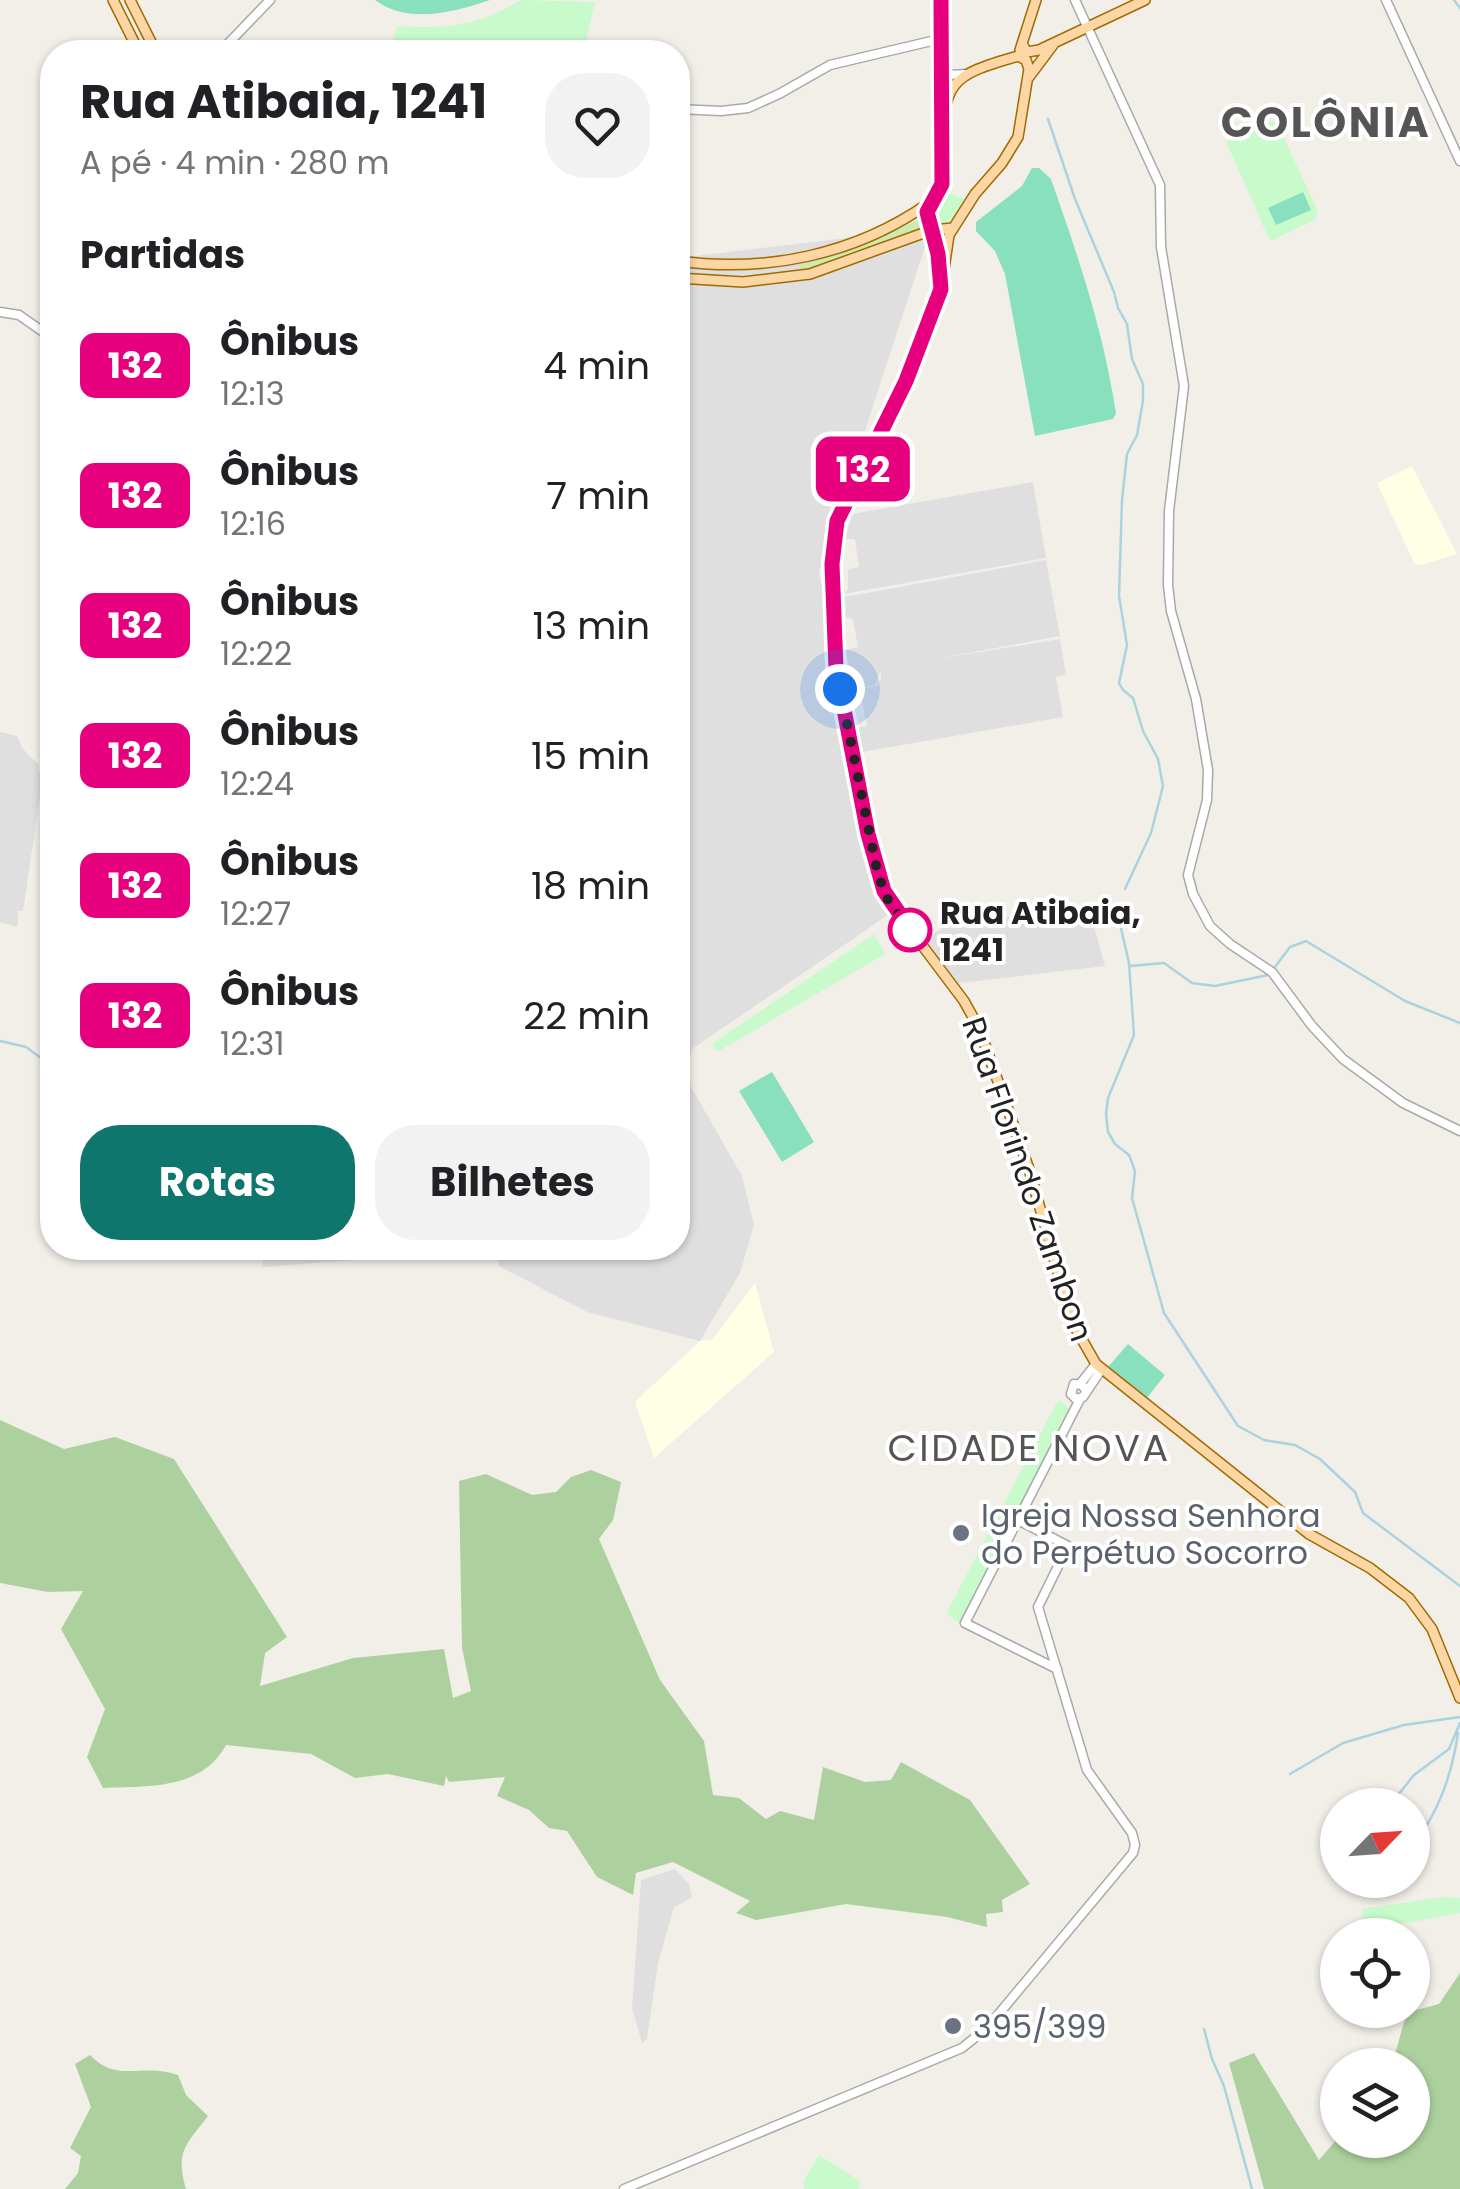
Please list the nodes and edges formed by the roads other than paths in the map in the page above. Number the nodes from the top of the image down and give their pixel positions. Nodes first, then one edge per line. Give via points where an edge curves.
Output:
1 (113, 0) edge
2 (130, 0) edge
3 (270, 0) edge
4 (941, 0) edge
5 (1036, 0) edge
6 (1075, 0) edge
7 (1145, 0) edge
8 (1386, 0) edge
9 (1086, 27) junction
10 (133, 40) edge
11 (150, 40) edge
12 (232, 40) edge
13 (940, 40) junction
14 (1054, 43) junction
15 (1022, 44) junction
16 (940, 56) junction
17 (1018, 56) junction
18 (976, 72) junction
19 (1028, 79) junction
20 (690, 110) edge
21 (943, 112) junction
22 (1460, 162) edge
23 (929, 203) junction
24 (932, 230) junction
25 (951, 232) junction
26 (938, 254) junction
27 (791, 260) junction
28 (690, 268) edge
29 (690, 271) edge
30 (780, 278) junction
31 (942, 281) junction
32 (0, 312) edge
33 (40, 330) edge
34 (1460, 1132) edge
35 (1099, 1367) junction
36 (1018, 1520) junction
37 (1049, 1641) junction
38 (1028, 1655) junction
39 (1058, 1669) junction
40 (1460, 1698) edge
41 (624, 2189) edge

1 - 10 main road
2 - 11 main road
3 - 12 street
4 - 13 street
5 - 15 main road
6 - 9 street
7 - 9 main road
8 - 22 street
9 - 14 main road
9 - 34 street via 1160,185 1161,247 1184,386 1168,584 1208,770 1188,876 1194,894 1210,926 1272,972 1343,1058 1403,1102
13 - 16 street
13 - 20 street via 830,65 748,108
14 - 15 main road via 1027,52
14 - 19 main road
15 - 17 main road
16 - 18 street via 949,74
16 - 21 street
17 - 18 main road
17 - 19 main road via 1029,66
18 - 21 main road via 952,85
19 - 25 main road via 1014,146
21 - 23 main road via 942,184
23 - 24 main road
23 - 27 main road via 867,238
24 - 25 main road
24 - 26 main road
24 - 30 main road via 833,268
25 - 26 main road
25 - 31 main road, Rua Florindo Zambon
26 - 31 main road
27 - 28 main road
27 - 30 main road
29 - 30 main road via 743,282
31 - 35 main road, Rua Florindo Zambon via 906,381 840,513 832,551 836,668 884,891 979,1028 1029,1169 1072,1322
32 - 33 street
35 - 36 street via 1083,1386 1072,1386 1080,1398
35 - 40 main road, Rua Florindo Zambon via 1291,1520 1408,1598 1432,1629
36 - 37 street via 1068,1546 1038,1606
36 - 38 street via 965,1623
37 - 38 street
37 - 39 street
38 - 39 street
39 - 41 street via 1090,1775 1134,1838 1120,1870 962,2048

